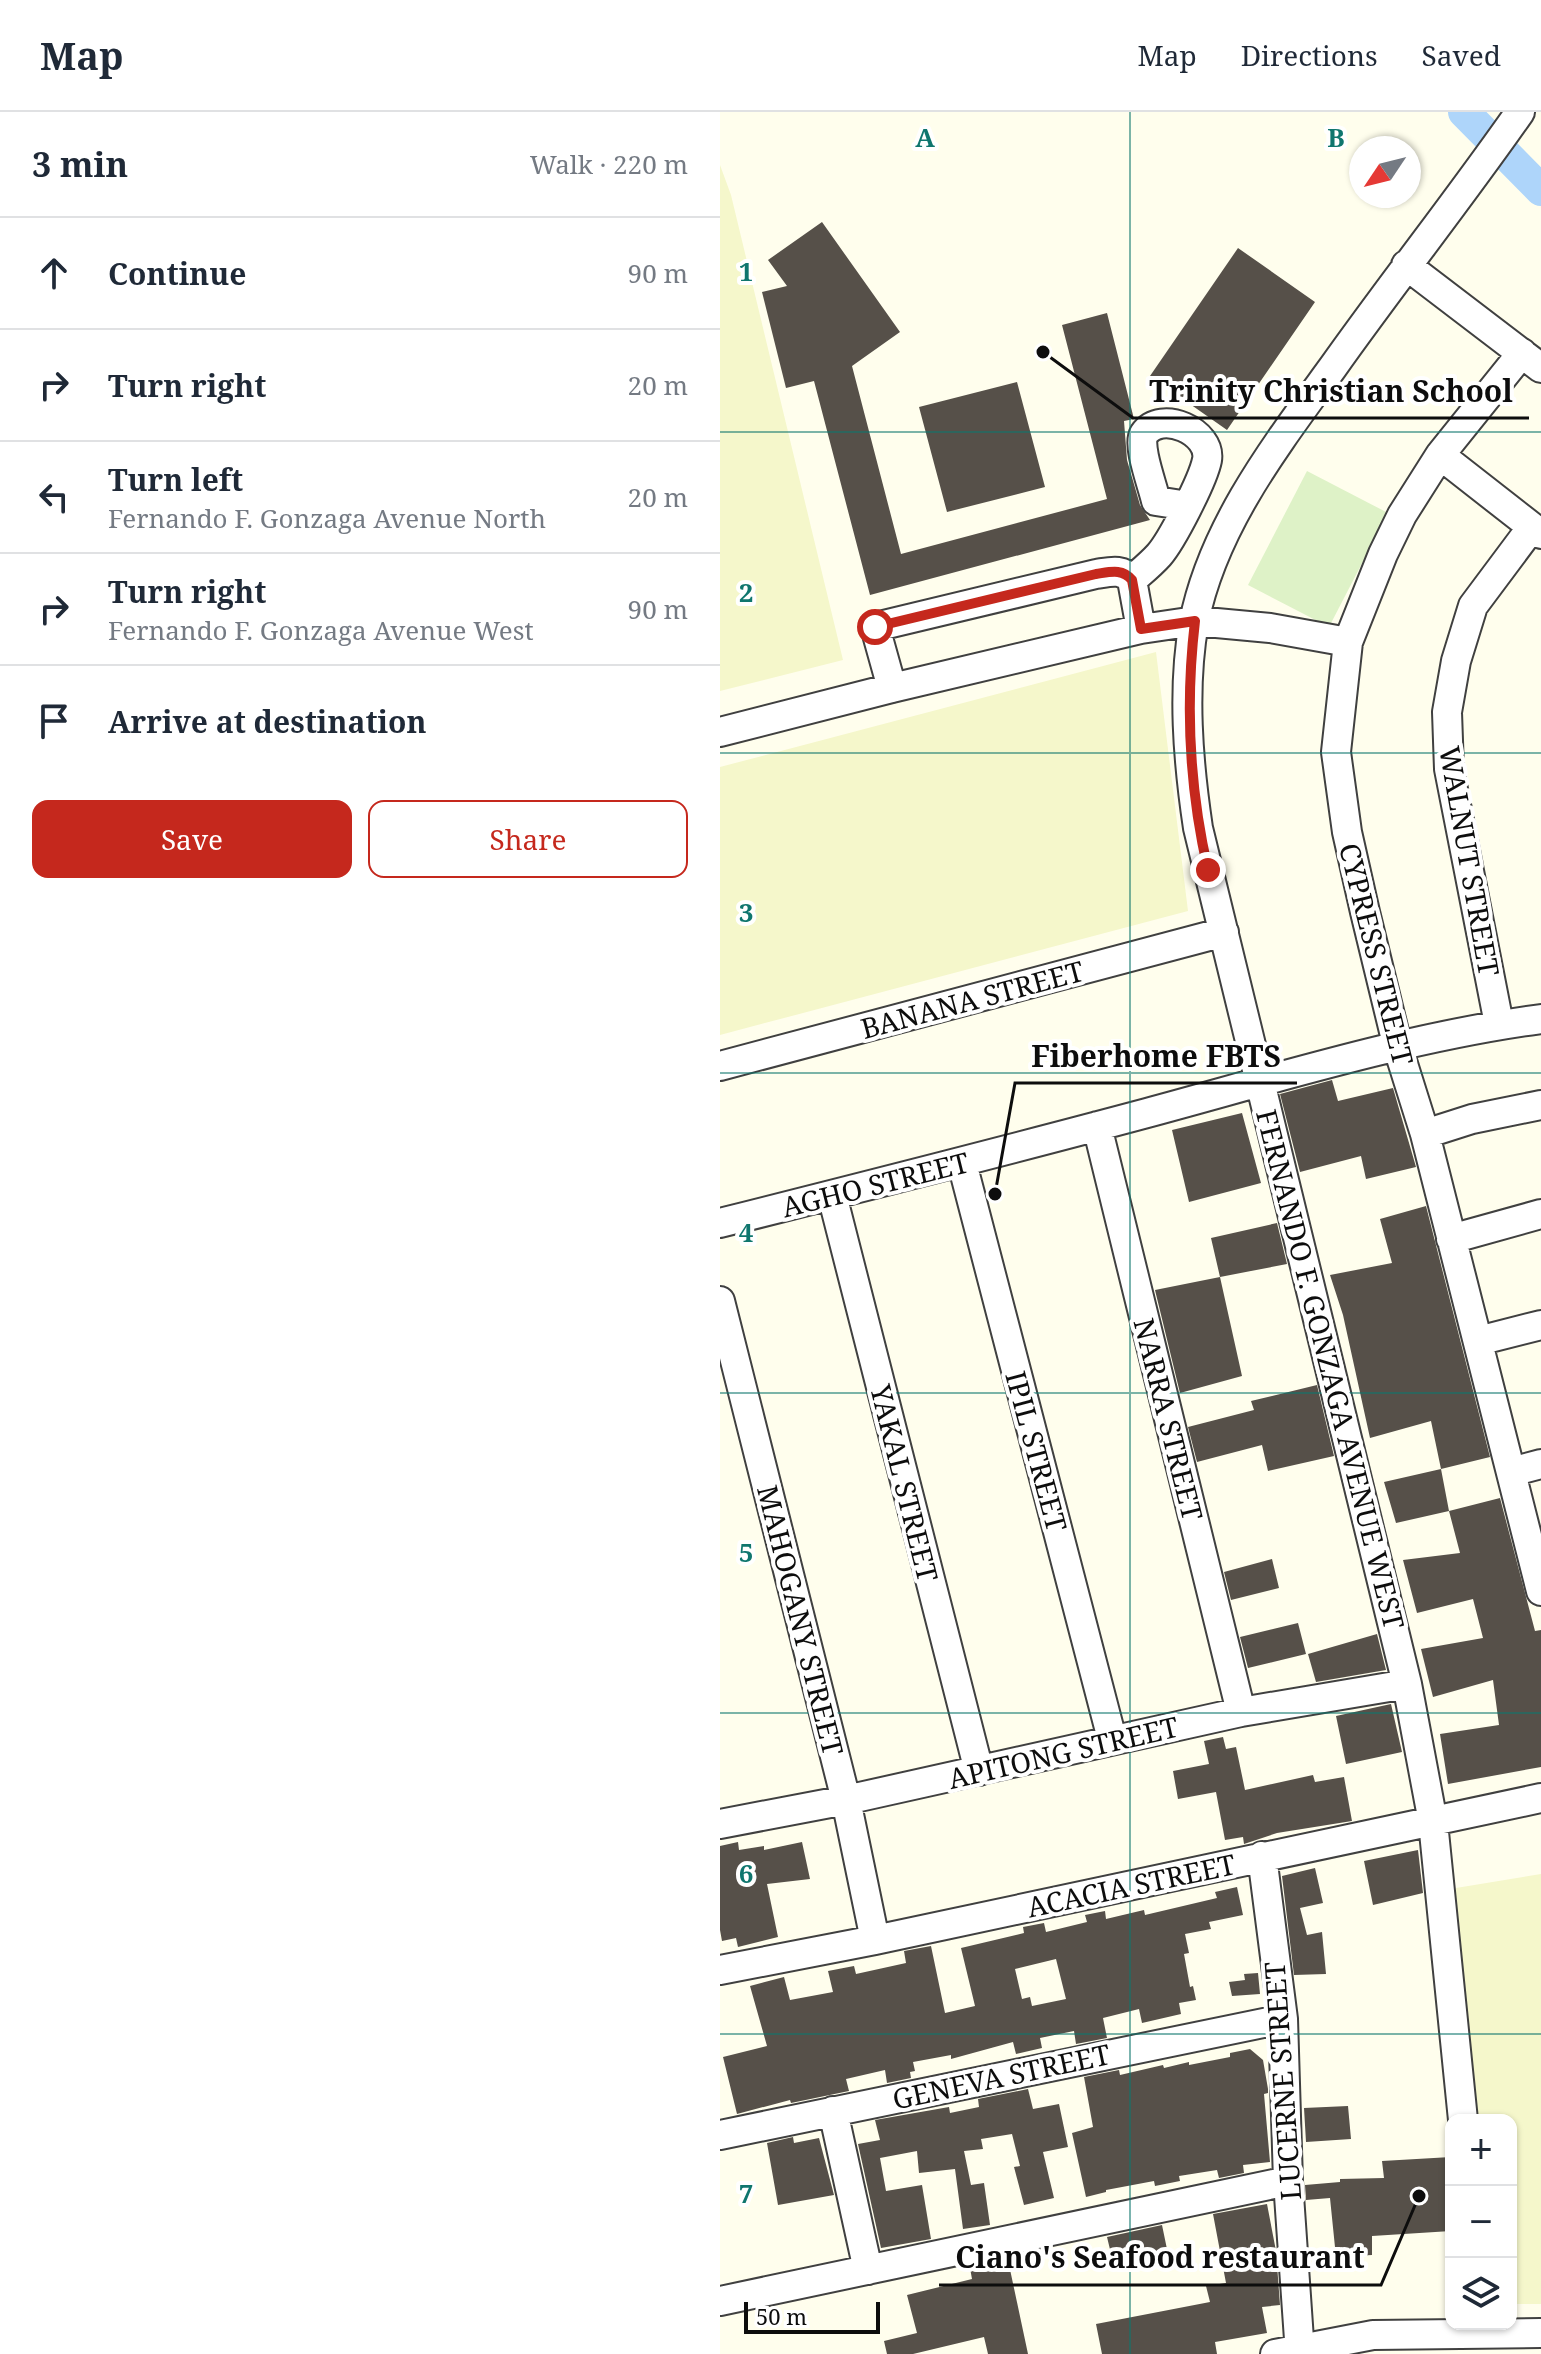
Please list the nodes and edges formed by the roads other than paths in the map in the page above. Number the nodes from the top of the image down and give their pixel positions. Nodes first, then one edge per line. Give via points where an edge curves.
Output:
1 (1514, 121) edge
2 (1406, 265) junction
3 (1532, 360) edge
4 (1440, 455) junction
5 (1188, 506) dead end
6 (1537, 531) edge
7 (1132, 580) junction
8 (1195, 621) junction
9 (1141, 629) junction
10 (1348, 642) junction
11 (892, 688) junction
12 (720, 732) edge
13 (1224, 932) junction
14 (1541, 1019) edge
15 (1499, 1024) junction
16 (1398, 1048) junction
17 (720, 1066) edge
18 (1262, 1082) junction
19 (1541, 1105) edge
20 (1097, 1126) junction
21 (1425, 1134) junction
22 (962, 1163) junction
23 (832, 1195) junction
24 (1541, 1214) edge
25 (720, 1223) edge
26 (1451, 1239) junction
27 (720, 1301) edge
28 (1541, 1325) edge
29 (1478, 1341) junction
30 (1541, 1464) edge
31 (1511, 1472) junction
32 (1540, 1582) edge
33 (1407, 1684) junction
34 (1241, 1712) junction
35 (1112, 1739) junction
36 (979, 1771) junction
37 (1541, 1798) edge
38 (846, 1800) junction
39 (1433, 1822) junction
40 (720, 1824) edge
41 (1262, 1856) junction
42 (875, 1940) junction
43 (720, 1970) edge
44 (1283, 2019) junction
45 (833, 2111) junction
46 (1462, 2114) edge
47 (720, 2135) edge
48 (1288, 2181) junction
49 (868, 2270) junction
50 (720, 2301) edge
51 (1541, 2333) edge
52 (1486, 2337) edge
53 (1291, 2352) edge

1 - 2 street, FERNANDO F. GONZAGA AVENUE WEST
2 - 3 street
2 - 8 street, FERNANDO F. GONZAGA AVENUE WEST via 1237,509
3 - 4 street, CYPRESS STREET
4 - 6 street
4 - 10 street, CYPRESS STREET via 1402,515
5 - 7 street via 1161,553
6 - 15 street, WALNUT STREET via 1473,606 1447,712 1449,769
7 - 9 street
7 - 11 street via 1118,571 1096,574 875,627
8 - 9 street
8 - 10 street
8 - 13 street, FERNANDO F. GONZAGA AVENUE WEST via 1188,714 1192,788
9 - 11 street
10 - 16 street, CYPRESS STREET via 1336,752 1347,832
11 - 12 street
13 - 17 street, BANANA STREET
13 - 18 street, FERNANDO F. GONZAGA AVENUE WEST
14 - 15 street, AGHO STREET
15 - 16 street, AGHO STREET
16 - 18 street, AGHO STREET
16 - 21 street, CYPRESS STREET
18 - 20 street, AGHO STREET
18 - 33 street, FERNANDO F. GONZAGA AVENUE WEST
19 - 21 street
20 - 22 street, AGHO STREET
20 - 34 street, NARRA STREET
21 - 26 street, CYPRESS STREET
22 - 23 street, AGHO STREET
22 - 35 street, IPIL STREET
23 - 25 street, AGHO STREET
23 - 36 street, YAKAL STREET
24 - 26 street
26 - 29 street, CYPRESS STREET
27 - 38 street, MAHOGANY STREET
28 - 29 street
29 - 31 street, CYPRESS STREET
30 - 31 street
31 - 32 street, CYPRESS STREET
33 - 34 street, APITONG STREET
33 - 39 street, FERNANDO F. GONZAGA AVENUE WEST
34 - 35 street, APITONG STREET
35 - 36 street, APITONG STREET
36 - 38 street, APITONG STREET
37 - 39 street, ACACIA STREET
38 - 40 street, APITONG STREET
38 - 42 street, MAHOGANY STREET
39 - 41 street, ACACIA STREET
39 - 46 street, FERNANDO F. GONZAGA AVENUE WEST
41 - 42 street, ACACIA STREET
41 - 44 street, LUCERNE STREET
42 - 43 street, ACACIA STREET
44 - 45 street, GENEVA STREET
44 - 48 street, LUCERNE STREET
45 - 47 street, GENEVA STREET
45 - 49 street
48 - 49 street
48 - 53 street, LUCERNE STREET
49 - 50 street
51 - 52 street
52 - 53 street via 1373,2335

